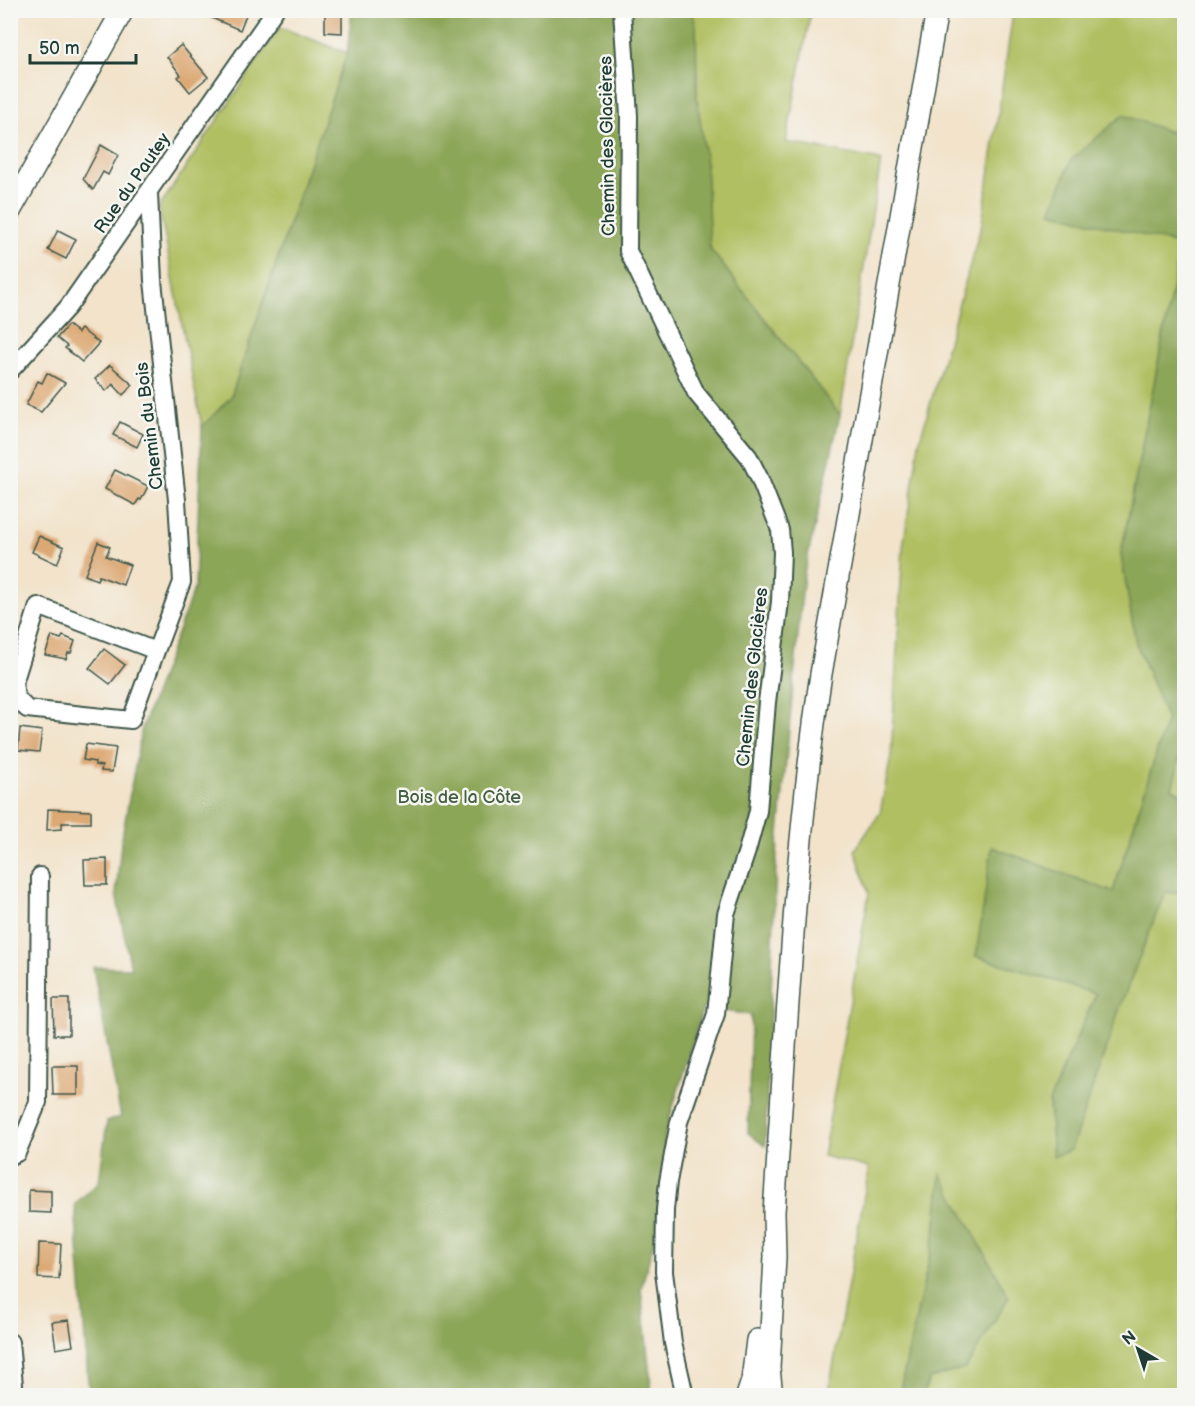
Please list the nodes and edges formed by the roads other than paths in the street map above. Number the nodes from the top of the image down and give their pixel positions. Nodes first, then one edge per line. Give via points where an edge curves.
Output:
1 (123, 10) edge
2 (275, 10) edge
3 (622, 10) edge
4 (937, 10) edge
5 (149, 193) junction
6 (10, 211) edge
7 (10, 371) edge
8 (156, 651) junction
9 (39, 876) dead end
10 (10, 1156) edge
11 (774, 1212) junction
12 (10, 1342) edge
13 (681, 1375) junction
14 (15, 1395) edge
15 (685, 1395) edge
16 (694, 1395) edge
17 (747, 1395) edge
18 (772, 1395) edge

1 - 6 main road
2 - 5 street, Rue du Pautey
3 - 13 street, Chemin des Glacières via 629,116 628,251 696,393 749,457 780,530 782,552 758,811 726,914 716,1014 678,1122 668,1182 664,1272
4 - 11 main road via 808,767 793,918
5 - 7 street, Rue du Pautey via 68,307
5 - 8 street, Chemin du Bois via 153,281 182,582
8 - 8 street, Chemin du Bois via 38,606 14,684 16,697 27,709 131,720
9 - 10 street via 38,1102 17,1153
11 - 17 main road via 755,1366
11 - 18 main road via 769,1368
12 - 14 street
13 - 15 street, Chemin des Glacières
13 - 16 street, Chemin des Glacières

